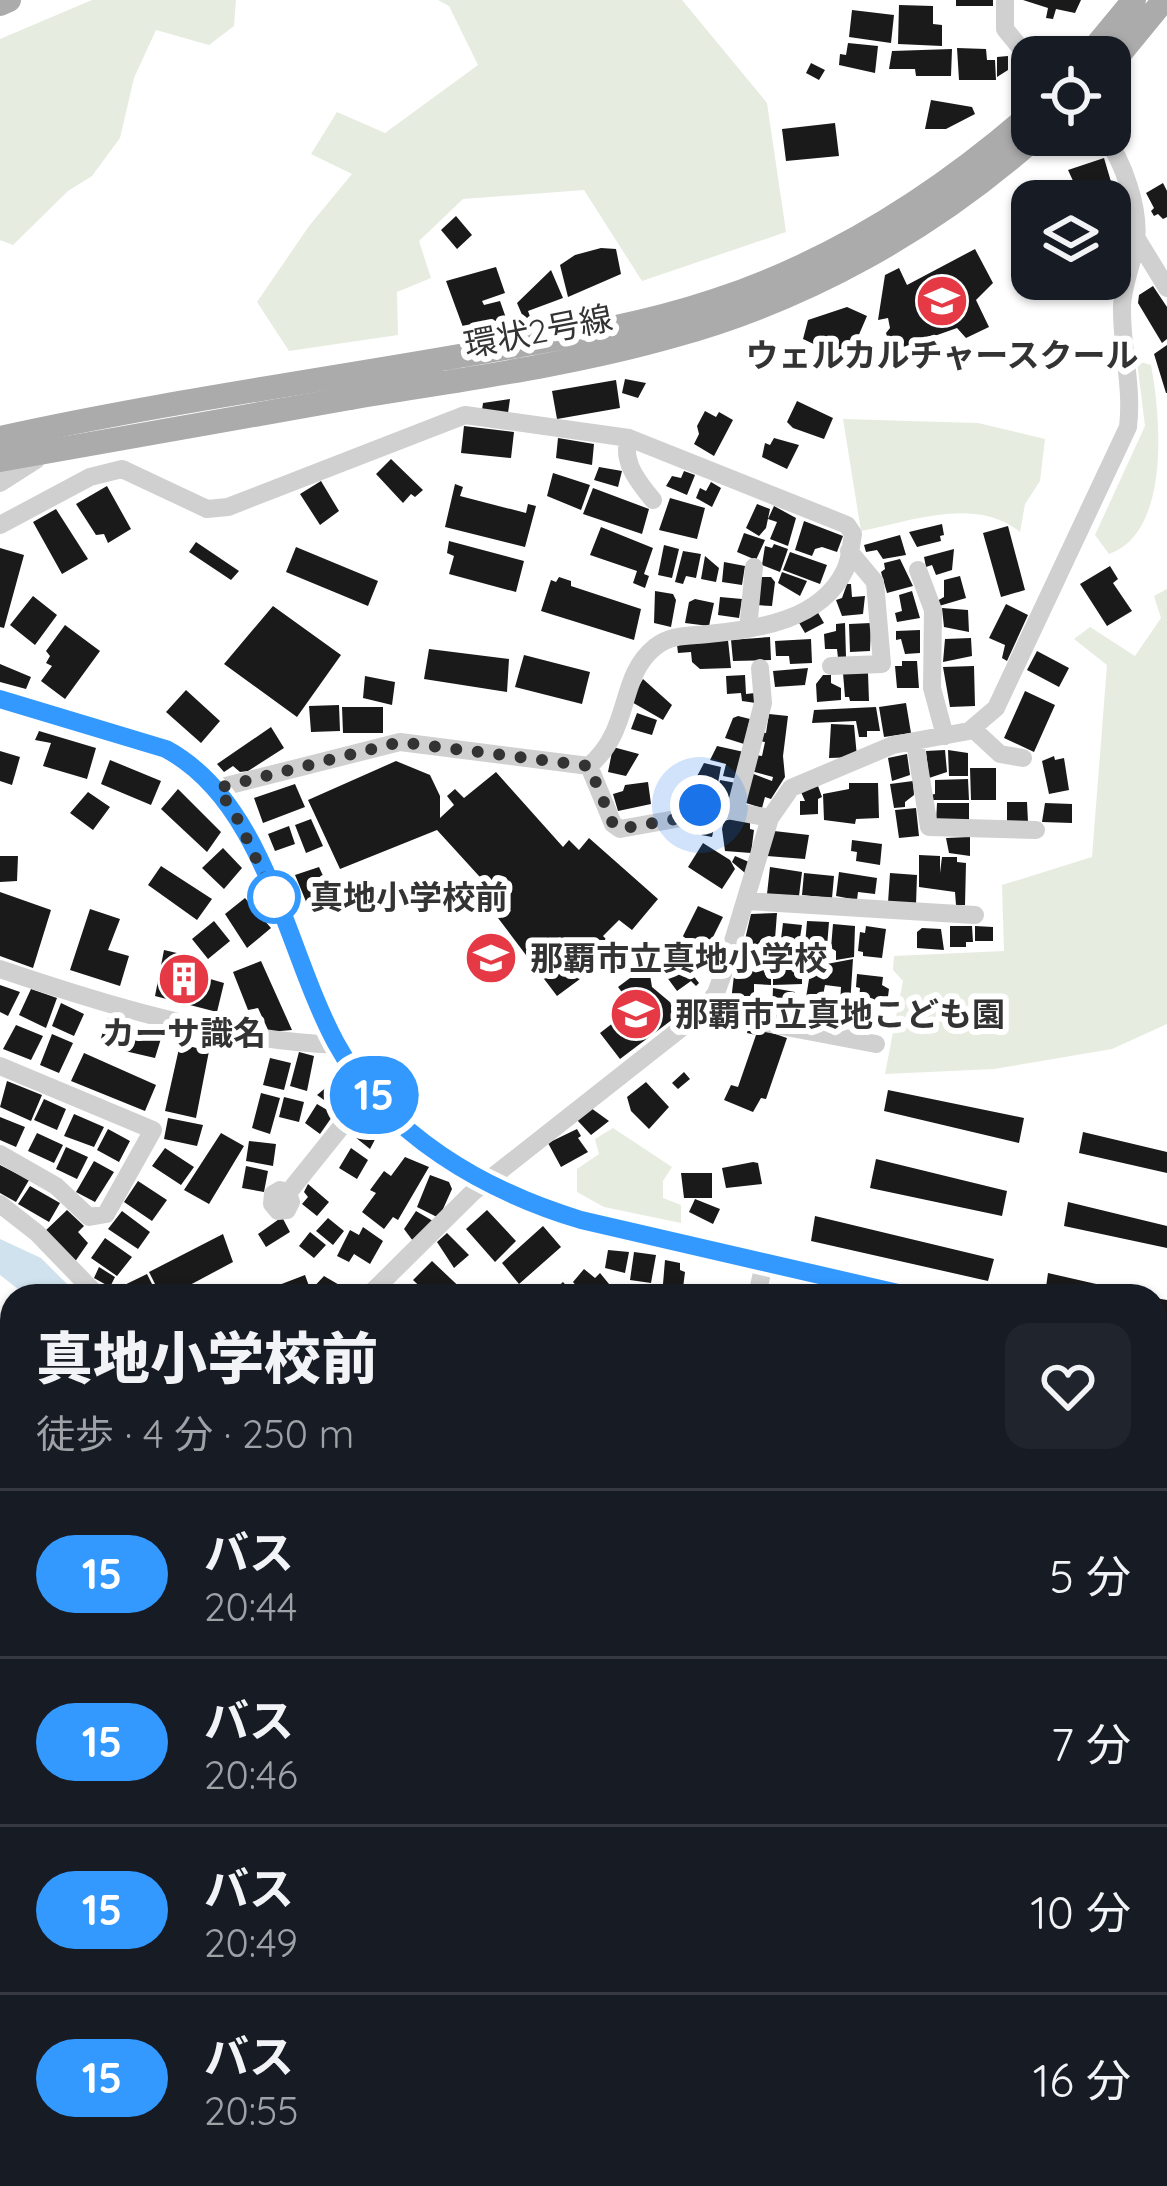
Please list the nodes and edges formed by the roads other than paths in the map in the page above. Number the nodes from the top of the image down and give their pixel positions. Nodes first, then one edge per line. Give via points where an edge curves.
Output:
1 (9, 0) edge
2 (1005, 0) edge
3 (1134, 0) edge
4 (1164, 0) edge
5 (0, 4) edge
6 (1011, 36) edge
7 (1104, 36) edge
8 (1131, 40) edge
9 (1011, 130) edge
10 (1012, 156) edge
11 (1116, 156) edge
12 (1136, 239) junction
13 (1167, 288) edge
14 (348, 387) junction
15 (628, 438) junction
16 (0, 440) edge
17 (0, 460) edge
18 (0, 483) edge
19 (652, 500) dead end
20 (0, 525) edge
21 (849, 551) junction
22 (754, 567) dead end
23 (919, 570) dead end
24 (748, 629) junction
25 (831, 666) dead end
26 (760, 668) dead end
27 (0, 699) edge
28 (973, 729) junction
29 (945, 736) junction
30 (915, 742) junction
31 (1024, 758) dead end
32 (589, 766) junction
33 (218, 788) junction
34 (735, 811) junction
35 (770, 818) junction
36 (1036, 830) dead end
37 (746, 901) junction
38 (975, 915) dead end
39 (0, 969) edge
40 (703, 1011) junction
41 (876, 1044) dead end
42 (337, 1045) junction
43 (0, 1066) edge
44 (370, 1091) junction
45 (0, 1154) edge
46 (485, 1182) junction
47 (288, 1193) dead end
48 (0, 1204) edge
49 (764, 1263) junction
50 (86, 1284) edge
51 (380, 1284) edge
52 (760, 1284) edge
53 (858, 1284) edge

1 - 5 main road
2 - 6 street
3 - 7 main road
4 - 8 main road
9 - 14 main road, 環状2号線 via 882,225 750,288 622,327
10 - 14 main road, 環状2号線 via 912,230 737,316 623,349
11 - 12 street
12 - 13 street
12 - 28 street via 1122,310 1128,427 996,708
14 - 16 main road, 環状2号線
14 - 17 main road, 環状2号線, bridge
15 - 19 street via 635,478
15 - 20 street via 465,415 228,507 206,509 122,469 90,477
15 - 21 street via 847,525
16 - 18 street via 29,443 36,460
21 - 24 street via 828,593 807,610
21 - 25 street via 875,582 881,664
22 - 24 street
23 - 29 street via 933,610 932,688
24 - 32 street via 668,638 650,651 631,680 619,728
26 - 34 street via 763,703
27 - 33 street via 166,749
28 - 29 street
28 - 31 street via 1000,754
29 - 30 street
30 - 35 street via 791,788
30 - 36 street via 928,827
32 - 33 street via 400,742
32 - 34 street via 620,829 681,818 700,805
33 - 42 street via 257,857
34 - 35 street
35 - 37 street
37 - 38 street
37 - 40 street
39 - 42 street via 239,1038
40 - 41 street
40 - 46 street
42 - 44 street
43 - 45 street via 153,1130 106,1214 89,1217 56,1186
44 - 46 street via 404,1126
44 - 47 street
46 - 49 street via 581,1220
46 - 51 street
48 - 50 street
49 - 52 street
49 - 53 street

